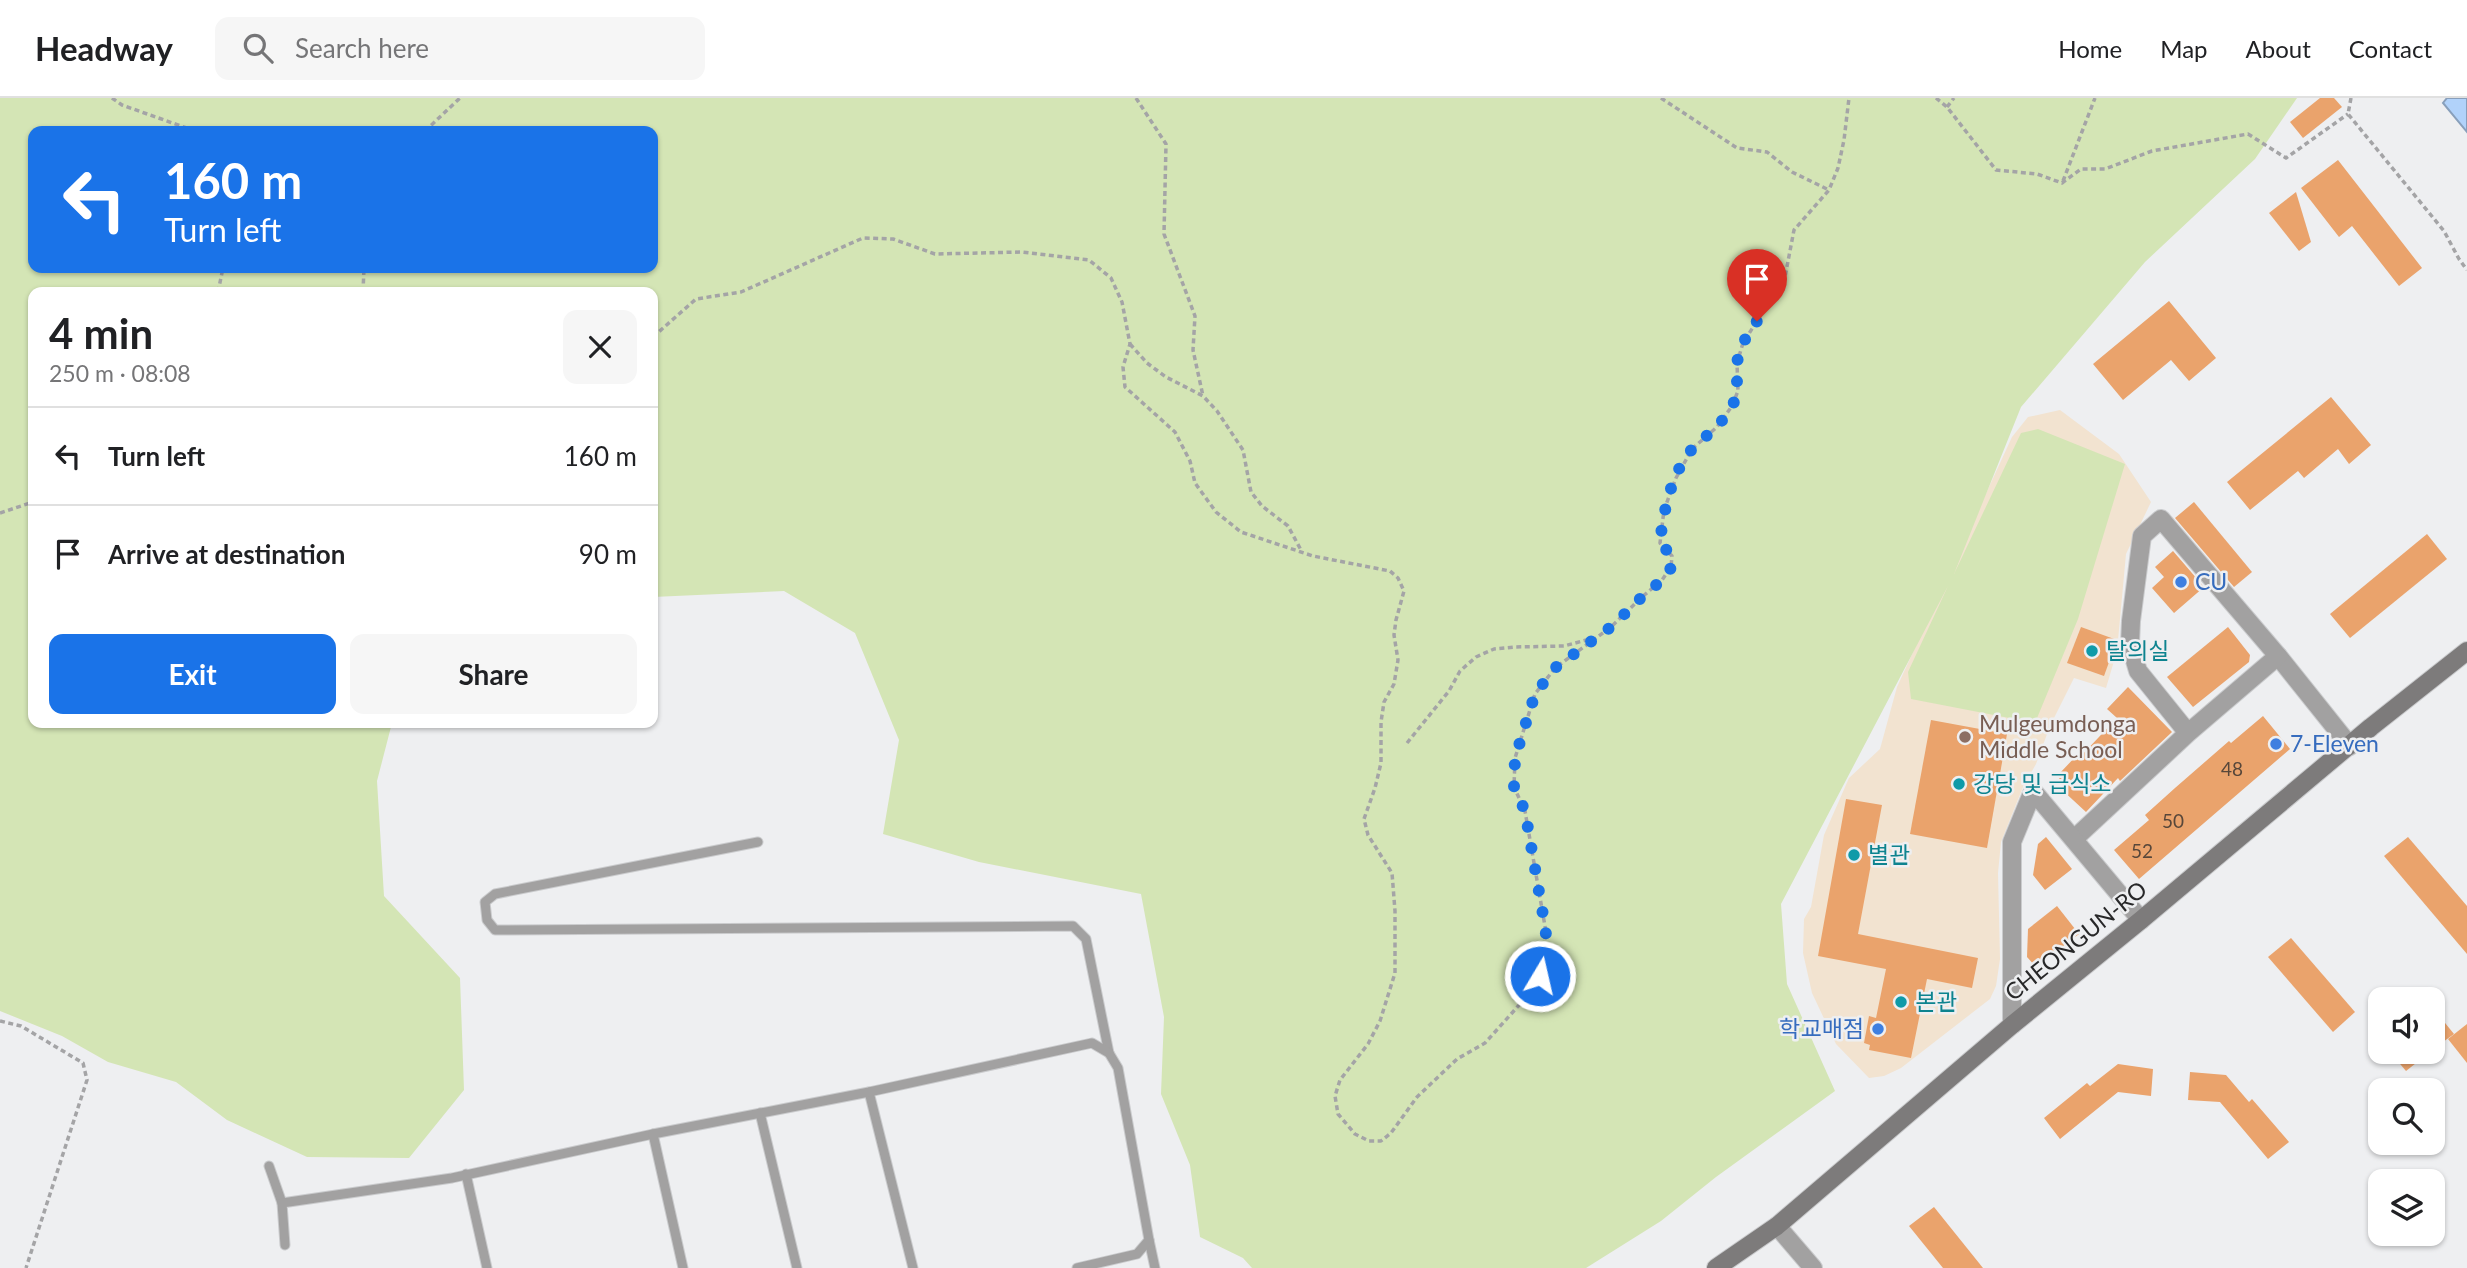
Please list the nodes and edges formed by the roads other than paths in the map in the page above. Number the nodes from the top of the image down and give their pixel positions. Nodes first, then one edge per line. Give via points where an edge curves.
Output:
1 (2467, 651) edge
2 (2278, 656) junction
3 (2188, 733) junction
4 (2350, 746) junction
5 (2074, 839) junction
6 (758, 842) dead end
7 (2141, 920) junction
8 (2012, 1025) junction
9 (1109, 1053) junction
10 (869, 1092) junction
11 (760, 1113) junction
12 (653, 1133) junction
13 (269, 1166) dead end
14 (466, 1174) junction
15 (282, 1203) junction
16 (1777, 1226) junction
17 (1149, 1240) junction
18 (285, 1245) dead end
19 (487, 1268) edge
20 (683, 1268) edge
21 (796, 1268) edge
22 (913, 1268) edge
23 (1077, 1268) edge
24 (1155, 1268) edge
25 (1716, 1268) edge
26 (1813, 1268) edge

1 - 4 street, CHEONGUN-RO
2 - 3 street
2 - 3 street via 2161,519 2142,536 2130,644 2138,671
2 - 4 street
3 - 5 street
4 - 7 street, CHEONGUN-RO
5 - 7 street
5 - 8 street via 2033,791 2012,842
6 - 9 lane via 495,894 485,902 487,920 495,930 1073,926 1086,939
7 - 8 street, CHEONGUN-RO
8 - 16 street, CHEONGUN-RO
9 - 10 lane via 1091,1043
9 - 17 lane via 1118,1068
10 - 11 lane
10 - 22 lane
11 - 12 lane
11 - 21 lane
12 - 14 lane
12 - 20 lane
13 - 15 lane
14 - 15 lane
14 - 19 lane
15 - 18 lane
16 - 25 street, CHEONGUN-RO
16 - 26 street
17 - 23 lane via 1137,1254
17 - 24 lane

